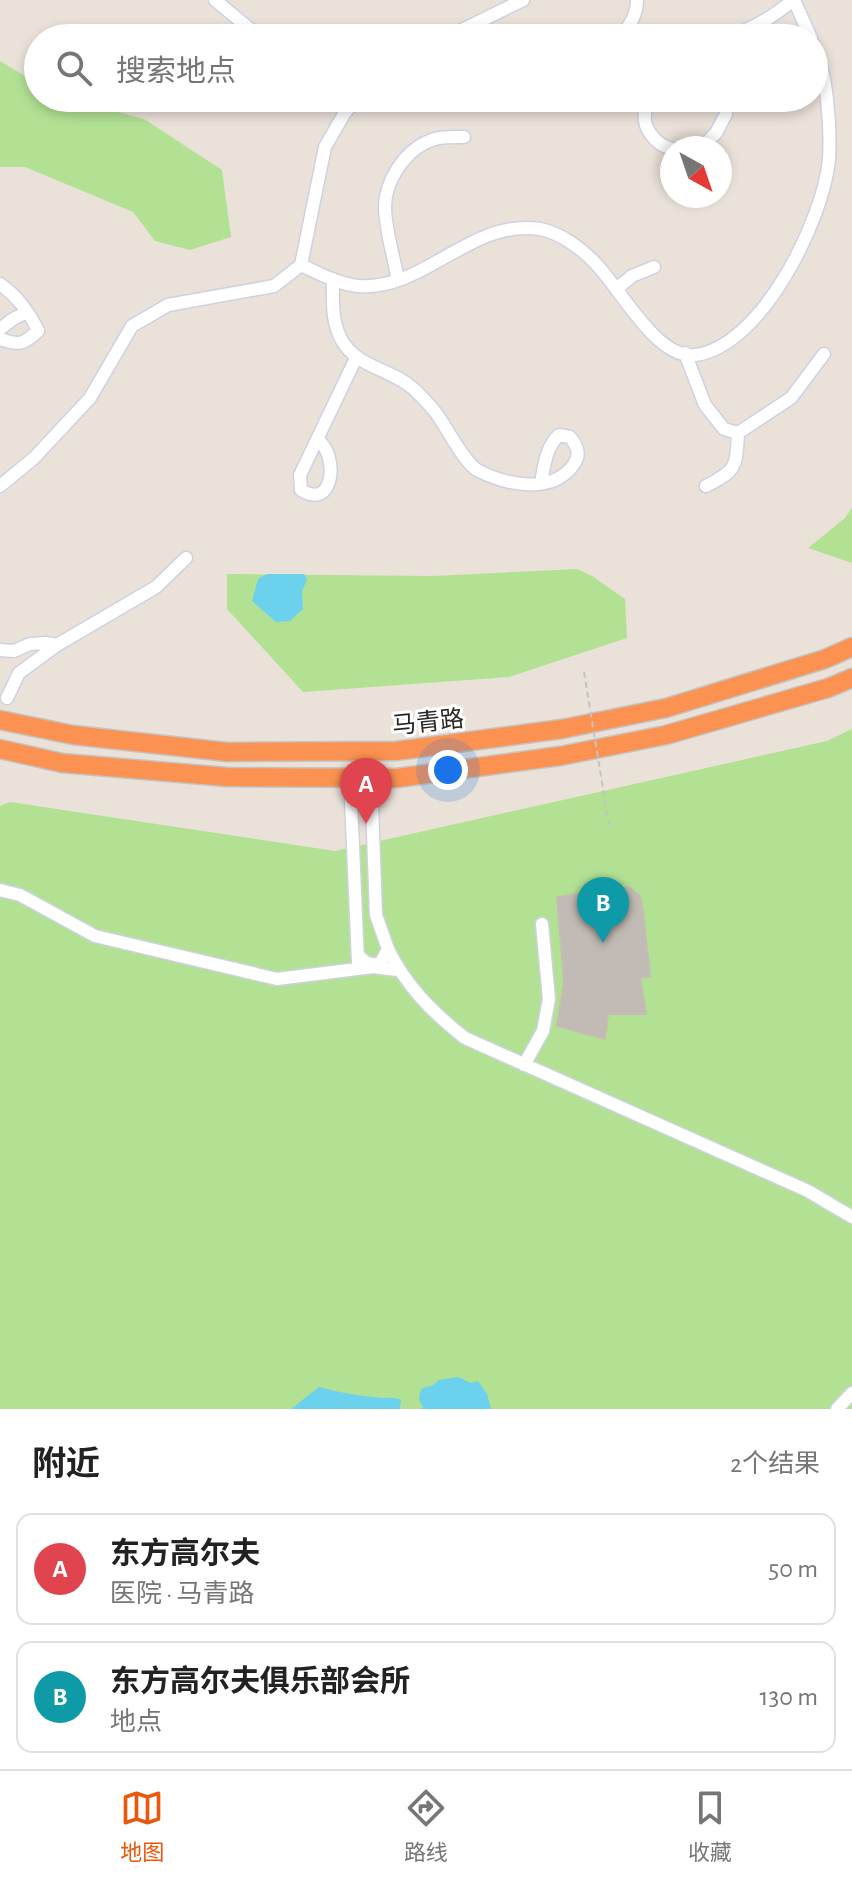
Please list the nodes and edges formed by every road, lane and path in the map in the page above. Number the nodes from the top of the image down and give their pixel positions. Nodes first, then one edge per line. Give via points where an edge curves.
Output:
1 (215, 0) edge
2 (523, 0) edge
3 (637, 0) edge
4 (794, 0) edge
5 (244, 24) edge
6 (474, 24) edge
7 (629, 24) edge
8 (759, 24) edge
9 (805, 24) edge
10 (346, 112) edge
11 (646, 112) edge
12 (827, 112) edge
13 (726, 114) dead end
14 (713, 136) edge
15 (464, 137) dead end
16 (660, 144) edge
17 (301, 265) junction
18 (654, 267) dead end
19 (333, 279) junction
20 (398, 280) junction
21 (0, 284) edge
22 (616, 289) junction
23 (27, 312) junction
24 (0, 329) edge
25 (0, 339) edge
26 (685, 353) junction
27 (824, 354) dead end
28 (356, 358) junction
29 (738, 433) junction
30 (318, 440) dead end
31 (541, 483) dead end
32 (0, 486) edge
33 (706, 486) dead end
34 (186, 558) dead end
35 (57, 645) junction
36 (852, 647) edge
37 (0, 650) edge
38 (584, 672) dead end
39 (852, 678) edge
40 (7, 698) dead end
41 (0, 720) edge
42 (0, 749) edge
43 (350, 777) junction
44 (371, 778) junction
45 (609, 825) dead end
46 (0, 890) edge
47 (542, 924) dead end
48 (388, 949) junction
49 (358, 961) junction
50 (398, 970) junction
51 (524, 1065) junction
52 (852, 1217) edge
53 (852, 1393) edge
54 (837, 1409) edge

1 - 5 lane
2 - 6 lane
3 - 7 lane
4 - 8 lane
4 - 9 lane
10 - 17 lane via 325,147
11 - 16 lane via 645,122
12 - 26 lane via 829,160 815,216 796,259 749,325 718,348 693,356
13 - 14 lane
15 - 20 lane via 427,141 410,154 387,189 385,209
17 - 19 lane
17 - 32 lane via 274,286 168,305 132,326 90,398
18 - 22 lane
19 - 20 lane via 356,286
19 - 28 lane via 332,311 341,339
20 - 22 lane via 494,233 540,229 566,239
21 - 23 lane
22 - 26 lane via 650,332
23 - 24 lane
23 - 25 lane via 38,331 25,343
26 - 29 lane via 705,405 724,429
27 - 29 lane via 791,398
28 - 30 lane
28 - 31 lane via 412,387 474,470 525,485
29 - 33 lane via 736,464
34 - 35 lane via 156,587
35 - 37 lane
35 - 40 lane via 19,673
36 - 41 highway, 马青路 via 666,708 562,729 396,751 227,752 73,735
38 - 45 path, bridge
39 - 44 highway, 马青路 via 666,735 560,756
42 - 43 highway, 马青路 via 62,763 227,777
43 - 44 highway, 马青路
43 - 49 lane
44 - 48 lane via 376,915
46 - 49 lane via 31,900 95,936 277,979
47 - 51 lane via 549,999 543,1031
48 - 49 lane via 380,964
48 - 50 lane
49 - 50 lane
50 - 51 lane via 437,1016 465,1038
51 - 52 lane via 808,1191
53 - 54 lane

